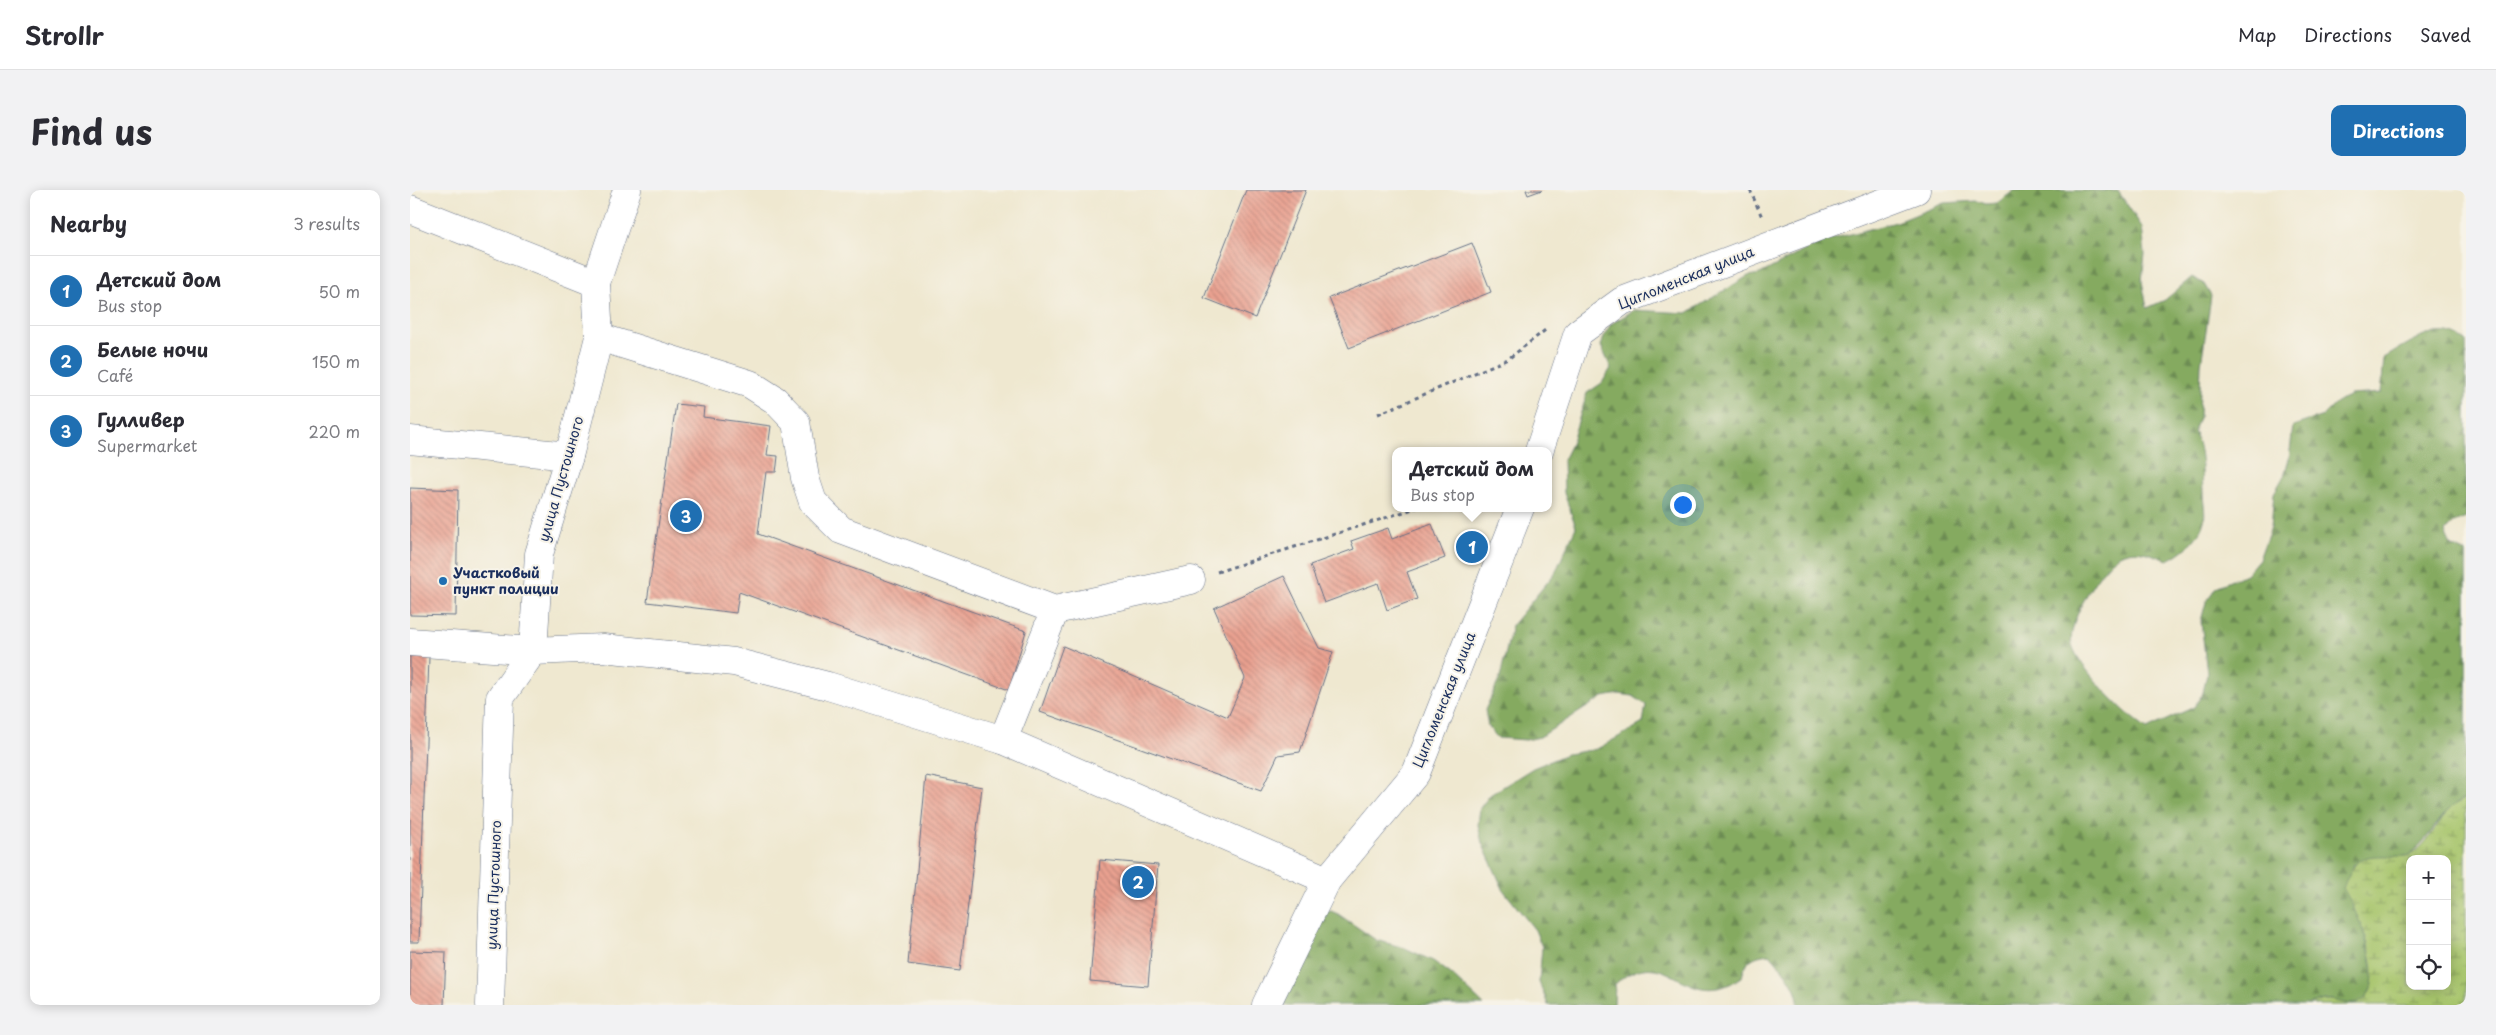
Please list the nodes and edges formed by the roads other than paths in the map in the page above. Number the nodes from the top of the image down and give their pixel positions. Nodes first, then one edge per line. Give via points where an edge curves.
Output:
1 (627, 190) edge
2 (1916, 190) edge
3 (410, 209) edge
4 (596, 283) junction
5 (599, 337) junction
6 (410, 440) edge
7 (1540, 447) edge
8 (569, 456) junction
9 (1518, 512) edge
10 (1191, 580) road end
11 (1055, 610) junction
12 (410, 642) edge
13 (533, 652) junction
14 (1003, 740) junction
15 (1327, 880) junction
16 (490, 1005) edge
17 (1266, 1005) edge

1 - 4 street, улица Пустошного
2 - 7 street, Цигломенская улица via 1622,301 1578,333
3 - 4 street
4 - 5 street, улица Пустошного
5 - 8 street, улица Пустошного
5 - 11 street via 750,384 775,400 796,422 805,478 813,502 841,530
6 - 8 street
8 - 13 street, улица Пустошного via 539,554
9 - 15 street, Цигломенская улица via 1416,773
10 - 11 street
11 - 14 street
12 - 13 street
13 - 14 street via 603,648 734,662 828,686
13 - 16 street, улица Пустошного via 500,698
14 - 15 street
15 - 17 street, Цигломенская улица

